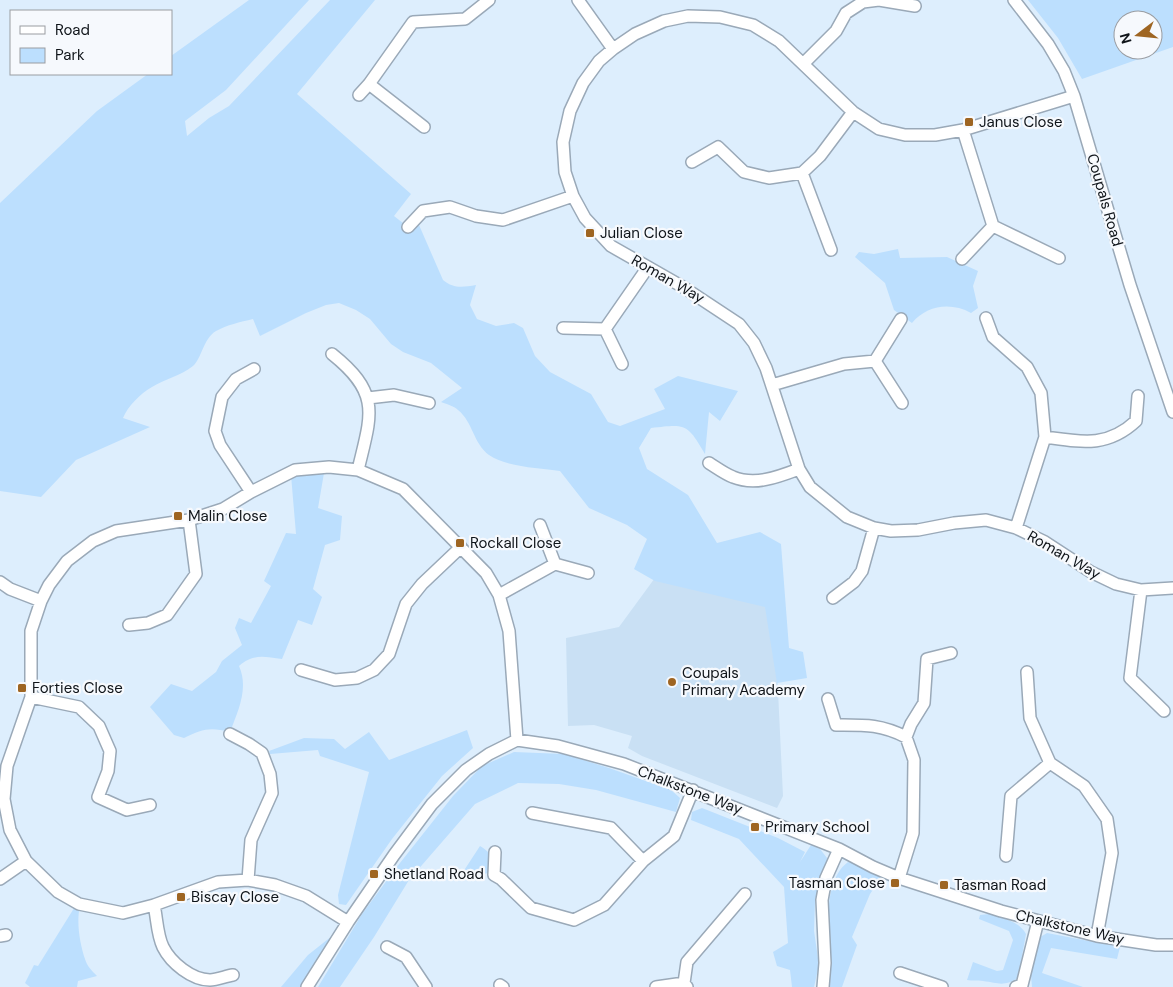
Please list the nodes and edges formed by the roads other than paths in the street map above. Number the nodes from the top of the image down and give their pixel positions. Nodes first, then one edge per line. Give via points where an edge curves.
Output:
1 (490, 0) edge
2 (578, 0) edge
3 (1014, 0) edge
4 (915, 6) dead end
5 (613, 48) junction
6 (803, 64) junction
7 (369, 84) junction
8 (359, 95) dead end
9 (1074, 96) junction
10 (853, 112) junction
11 (424, 127) dead end
12 (963, 130) junction
13 (692, 162) dead end
14 (802, 173) junction
15 (573, 196) junction
16 (993, 226) junction
17 (408, 227) dead end
18 (831, 250) dead end
19 (1059, 258) dead end
20 (962, 259) dead end
21 (648, 267) junction
22 (986, 318) dead end
23 (902, 319) dead end
24 (563, 328) dead end
25 (605, 330) junction
26 (332, 354) dead end
27 (875, 361) junction
28 (622, 364) dead end
29 (254, 369) dead end
30 (772, 385) junction
31 (1138, 396) dead end
32 (368, 398) junction
33 (429, 403) dead end
34 (902, 403) dead end
35 (1173, 412) edge
36 (1045, 437) junction
37 (709, 464) dead end
38 (799, 469) junction
39 (358, 470) junction
40 (251, 492) junction
41 (189, 520) junction
42 (540, 525) dead end
43 (874, 528) junction
44 (1016, 528) junction
45 (461, 547) junction
46 (555, 564) junction
47 (588, 573) dead end
48 (0, 582) edge
49 (1173, 588) edge
50 (1141, 590) junction
51 (499, 595) junction
52 (833, 598) dead end
53 (41, 601) junction
54 (129, 624) dead end
55 (951, 653) dead end
56 (301, 670) dead end
57 (1028, 672) dead end
58 (32, 697) junction
59 (828, 698) dead end
60 (1164, 710) dead end
61 (230, 734) dead end
62 (906, 737) junction
63 (517, 740) junction
64 (1050, 762) junction
65 (693, 790) junction
66 (150, 805) dead end
67 (532, 813) dead end
68 (839, 849) junction
69 (495, 852) dead end
70 (1006, 856) dead end
71 (26, 861) junction
72 (643, 861) junction
73 (899, 878) junction
74 (0, 879) edge
75 (248, 880) junction
76 (745, 894) dead end
77 (154, 905) junction
78 (1038, 921) junction
79 (348, 922) junction
80 (1097, 936) junction
81 (1173, 946) edge
82 (387, 947) dead end
83 (900, 973) dead end
84 (233, 974) dead end
85 (210, 984) edge
86 (686, 985) edge
87 (1021, 986) edge
88 (307, 987) edge
89 (426, 987) edge
90 (656, 987) edge
91 (823, 987) edge
92 (942, 987) edge

1 - 7 street via 465,19 413,22
2 - 5 street
3 - 9 street, Coupals Road via 1048,44 1064,70
4 - 6 street via 879,0 863,2 846,13 836,31
5 - 6 street, Roman Way via 664,21 688,16 720,17 753,25 780,41
5 - 15 street, Roman Way via 583,84 570,111 563,142 565,172
6 - 10 street, Roman Way
7 - 8 street
7 - 11 street
9 - 12 street, Roman Way
9 - 35 street, Coupals Road via 1130,285
10 - 12 street, Roman Way via 879,128 905,135 936,135
10 - 14 street via 820,156
12 - 16 street
13 - 14 street via 718,147 744,172 769,178
14 - 18 street
15 - 17 street via 503,220 450,208 423,211
15 - 21 street, Roman Way via 585,218 611,246
16 - 19 street
16 - 20 street
21 - 25 street
21 - 30 street, Roman Way via 739,324 754,342
22 - 36 street via 993,337 1027,367 1041,393
23 - 27 street
24 - 25 street
25 - 28 street
26 - 32 street via 350,368
27 - 30 street via 844,364
27 - 34 street
29 - 40 street via 236,379 222,397 215,431 220,445
30 - 38 street, Roman Way
31 - 36 street via 1136,420 1112,437 1084,443
32 - 33 street via 394,395
32 - 39 street via 370,421
36 - 44 street
37 - 38 street via 734,478 758,481
38 - 43 street, Roman Way via 810,487 847,517
39 - 40 street via 329,467 295,470
39 - 45 street via 403,489
40 - 41 street via 223,509
41 - 53 street via 116,531 93,541 67,561
41 - 54 street via 196,574 167,615 148,624
42 - 46 street
43 - 44 street, Roman Way via 918,530 986,520
43 - 52 street via 862,571 854,582
44 - 50 street, Roman Way via 1045,542 1091,572 1116,584
45 - 51 street via 486,573
45 - 56 street via 406,604 389,654 374,670 357,678 335,680
46 - 47 street
46 - 51 street
48 - 53 street
49 - 50 street, Roman Way
50 - 60 street via 1130,678
51 - 63 street via 509,630
53 - 58 street via 32,631
55 - 62 street via 927,659 924,702
57 - 64 street via 1030,718
58 - 66 street via 79,707 99,726 110,751 108,771 98,797 127,810
58 - 71 street via 6,766 4,799 10,830
59 - 62 street via 836,725 889,728
61 - 75 street via 262,753 270,774 272,793 251,840
62 - 73 street via 914,760 913,833
63 - 65 street, Chalkstone Way via 589,754
63 - 79 street via 466,770 432,804
64 - 70 street via 1011,796
64 - 80 street via 1084,786 1107,819 1112,853
65 - 68 street, Chalkstone Way
65 - 72 street via 674,836
67 - 72 street via 611,828
68 - 73 street, Chalkstone Way
68 - 91 street via 826,878 822,900
69 - 72 street via 494,876 531,908 574,920 604,905
71 - 74 street
71 - 77 street via 58,892 79,904 123,912
73 - 78 street, Chalkstone Way
75 - 77 street via 218,882
75 - 79 street via 306,896
76 - 86 street via 687,962
77 - 85 street via 162,945 168,956 186,972
78 - 80 street, Chalkstone Way
78 - 87 street
79 - 88 street
80 - 81 street, Chalkstone Way
82 - 89 street via 406,957
83 - 92 street
84 - 85 street
86 - 90 street

